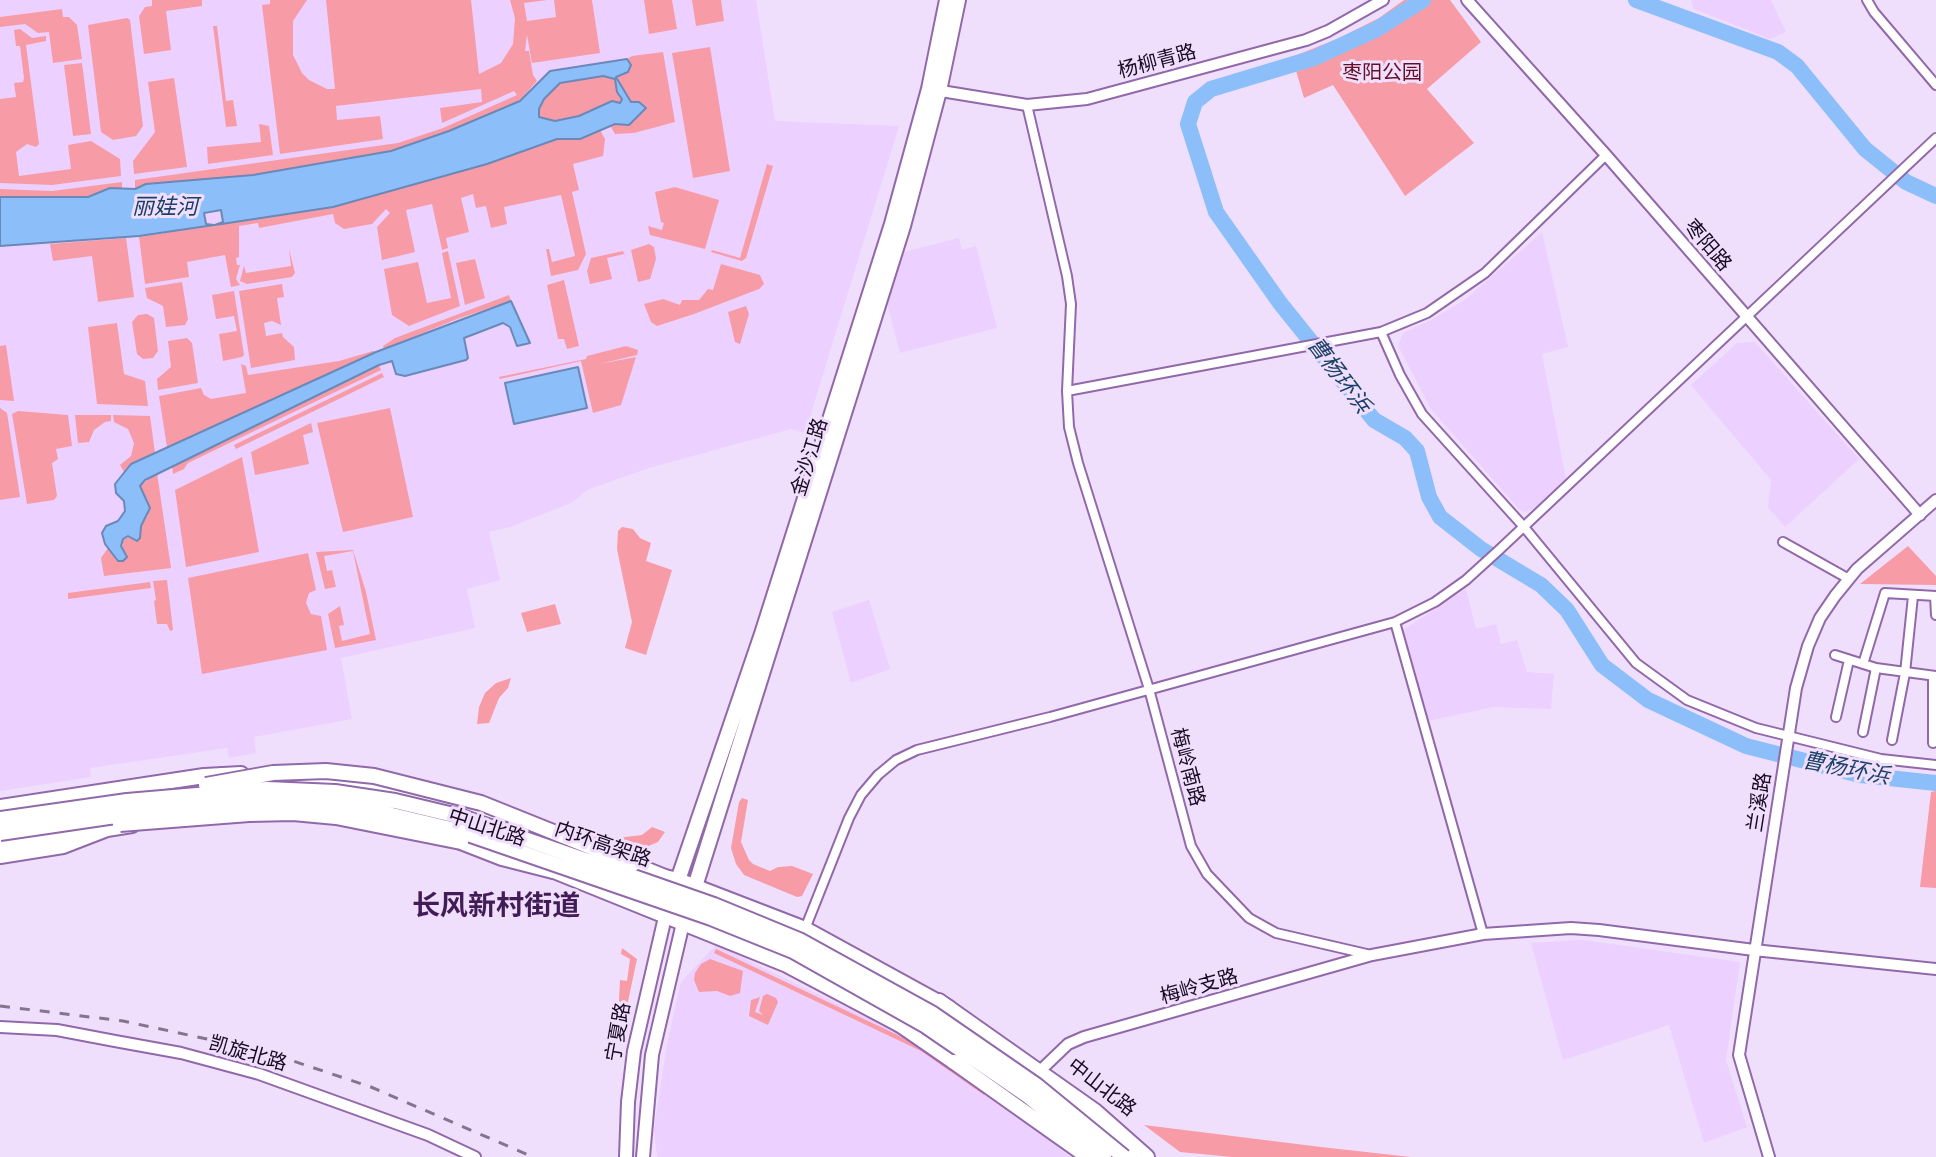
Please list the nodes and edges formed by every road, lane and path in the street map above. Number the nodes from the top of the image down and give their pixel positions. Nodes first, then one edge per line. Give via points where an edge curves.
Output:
1 (947, 0) edge
2 (958, 0) edge
3 (1383, 0) edge
4 (1467, 0) edge
5 (1867, 0) edge
6 (1936, 85) edge
7 (934, 90) junction
8 (1027, 105) junction
9 (1936, 138) edge
10 (1606, 155) junction
11 (1748, 319) junction
12 (1381, 332) junction
13 (1067, 391) junction
14 (1936, 500) edge
15 (1920, 515) junction
16 (1524, 527) junction
17 (1783, 542) dead end
18 (1849, 579) junction
19 (1913, 596) junction
20 (1935, 596) edge
21 (1936, 615) edge
22 (1395, 622) junction
23 (1835, 655) dead end
24 (1849, 660) junction
25 (1863, 664) junction
26 (1876, 668) junction
27 (1905, 673) junction
28 (1935, 676) edge
29 (1149, 689) junction
30 (1836, 717) dead end
31 (1863, 732) dead end
32 (1788, 735) junction
33 (1892, 740) dead end
34 (1933, 743) dead end
35 (1936, 765) edge
36 (385, 790) junction
37 (160, 798) junction
38 (0, 807) edge
39 (0, 818) edge
40 (107, 829) junction
41 (0, 834) edge
42 (0, 845) edge
43 (0, 856) edge
44 (553, 871) junction
45 (672, 878) junction
46 (695, 887) junction
47 (665, 917) junction
48 (683, 923) junction
49 (805, 929) junction
50 (1483, 934) junction
51 (1754, 950) junction
52 (1372, 955) junction
53 (1936, 969) edge
54 (939, 1001) junction
55 (899, 1024) junction
56 (0, 1027) edge
57 (1044, 1067) junction
58 (475, 1157) edge
59 (626, 1157) edge
60 (643, 1157) edge
61 (1085, 1157) edge
62 (1104, 1157) edge
63 (1124, 1157) edge
64 (1138, 1157) edge
65 (1147, 1157) edge
66 (1155, 1157) edge
67 (1769, 1157) edge

1 - 7 main road, 金沙江路
2 - 7 main road, 金沙江路
3 - 8 street, 杨柳青路 via 1306,40 1087,99
4 - 10 street, 枣阳路
5 - 6 street
7 - 8 street, 杨柳青路
7 - 45 main road, 金沙江路 via 762,634
7 - 46 main road, 金沙江路 via 899,240
8 - 13 street, 梅岭南路 via 1071,304
9 - 11 street
10 - 11 street, 枣阳路
10 - 12 street via 1485,273 1427,313
11 - 15 street, 枣阳路
11 - 16 street
12 - 13 street
12 - 16 street via 1422,414
13 - 29 street, 梅岭南路 via 1078,463
14 - 15 street, 兰溪路
15 - 18 street, 兰溪路
16 - 22 street via 1435,602
16 - 32 street via 1636,663 1687,700
17 - 18 street
18 - 32 street, 兰溪路 via 1820,618 1808,646
19 - 20 street
19 - 25 street via 1885,593
19 - 27 street
20 - 21 street
22 - 29 street
22 - 50 street
23 - 24 street
24 - 25 street
24 - 30 street
25 - 26 street
26 - 27 street
26 - 31 street
27 - 28 street
27 - 33 street
28 - 34 street
29 - 49 street via 896,760 861,795
29 - 52 street, 梅岭南路 via 1191,846 1207,874 1249,918 1276,933
32 - 35 street via 1881,759
32 - 51 street, 兰溪路
36 - 38 main road, 中山北路 via 349,773 286,770 204,776
36 - 39 main road, 中山北路 via 275,781
36 - 45 main road, 中山北路 via 462,805 620,867
37 - 39 main road, 内环高架路, bridge
37 - 45 main road, bridge via 273,773 374,776 481,803
37 - 63 main road, 内环高架路, bridge via 267,789 395,801 462,817 714,905 799,940 933,1014 1036,1085
40 - 42 main road
40 - 43 main road, 中山北路 via 63,846
40 - 44 main road, 中山北路 via 208,813 305,808 460,836
41 - 44 main road, bridge via 293,813 461,842
41 - 62 main road, 内环高架路, bridge via 267,802 333,805 459,831 793,951 926,1026 1028,1096
44 - 47 main road, 中山北路
45 - 46 main road, 中山北路
45 - 47 main road, 金沙江路
46 - 48 main road, 金沙江路
46 - 49 main road, 中山北路
47 - 48 main road, 中山北路
47 - 59 main road, 宁夏路 via 634,1051
48 - 55 main road, 中山北路 via 787,965
48 - 60 main road, 宁夏路 via 652,1055
49 - 54 main road, 中山北路
50 - 51 street, 梅岭南路 via 1571,928
50 - 52 street, 梅岭南路
51 - 53 street, 梅岭南路
51 - 67 street, 兰溪路 via 1739,1055
52 - 57 street, 梅岭支路 via 1084,1037 1059,1050
54 - 57 main road, 中山北路
54 - 64 main road, 中山北路 via 958,1023 1026,1067
54 - 65 main road via 1095,1111
55 - 61 main road, bridge
55 - 61 main road, 中山北路 via 1002,1092
56 - 58 street, 凯旋北路 via 57,1030 259,1074
57 - 66 main road, 中山北路

